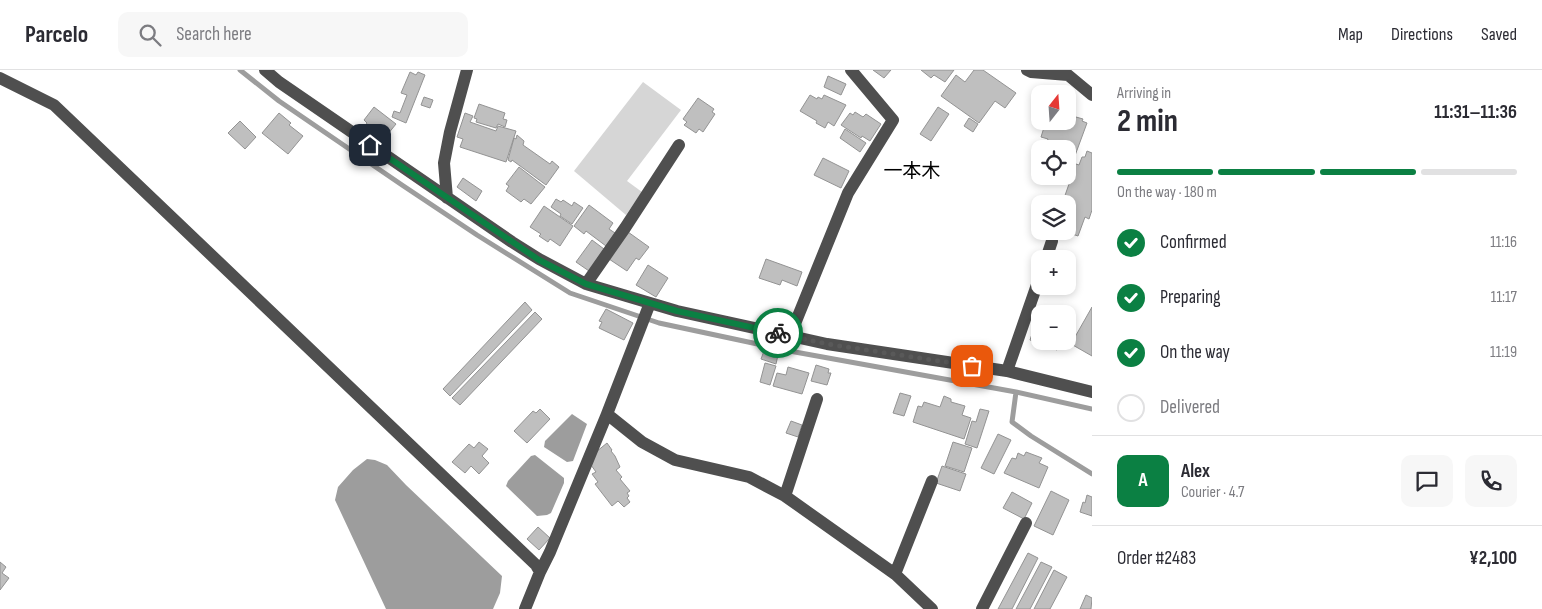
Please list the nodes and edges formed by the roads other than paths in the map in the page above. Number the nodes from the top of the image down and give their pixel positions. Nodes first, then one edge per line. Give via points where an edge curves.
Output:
1 (265, 70) edge
2 (467, 70) edge
3 (851, 70) edge
4 (1027, 70) edge
5 (0, 78) edge
6 (1092, 95) edge
7 (679, 145) dead end
8 (447, 198) junction
9 (1052, 241) dead end
10 (1049, 250) edge
11 (586, 284) junction
12 (1033, 295) edge
13 (650, 303) junction
14 (790, 336) junction
15 (1007, 371) junction
16 (1092, 392) edge
17 (817, 399) dead end
18 (607, 414) junction
19 (932, 480) dead end
20 (785, 496) junction
21 (1026, 523) dead end
22 (540, 572) junction
23 (895, 574) junction
24 (525, 609) edge
25 (932, 609) edge
26 (982, 609) edge

1 - 8 street
2 - 8 street via 444,163
3 - 14 street via 893,120 848,193
4 - 6 street via 1068,75
5 - 22 street via 54,105
7 - 11 street
8 - 11 street via 539,260
9 - 10 street
11 - 13 street
12 - 15 street
13 - 14 street
13 - 18 street
14 - 15 street
15 - 16 street
17 - 20 street
18 - 20 street via 642,442 675,460 749,477
18 - 22 street
19 - 23 street
20 - 23 street
21 - 26 street
22 - 24 street
23 - 25 street

